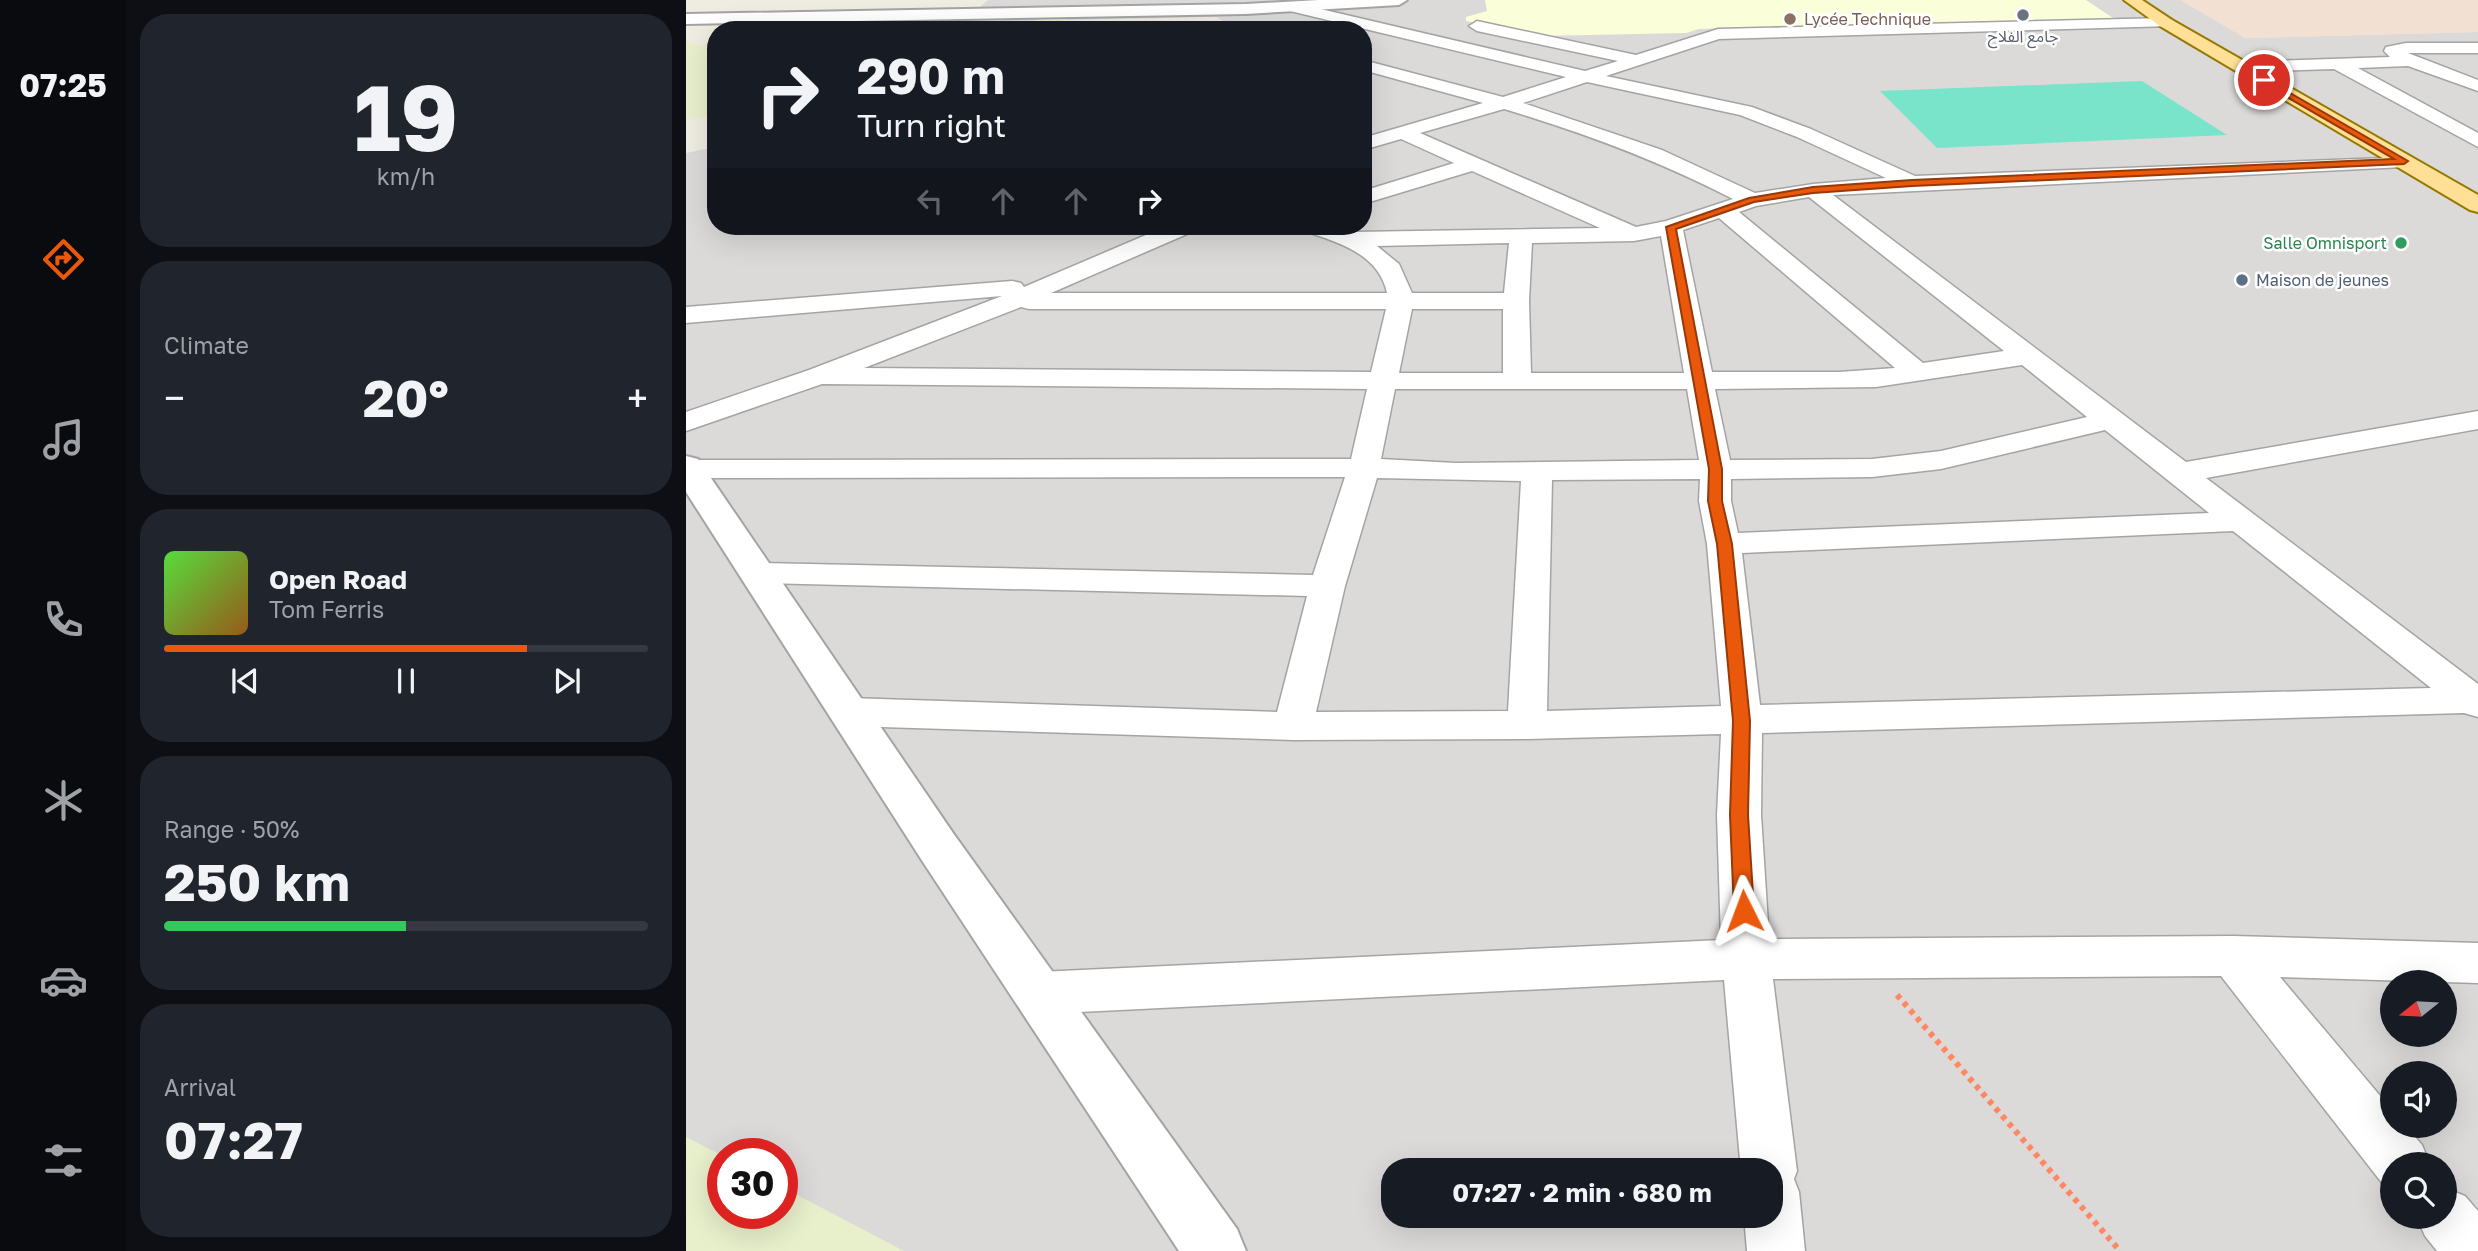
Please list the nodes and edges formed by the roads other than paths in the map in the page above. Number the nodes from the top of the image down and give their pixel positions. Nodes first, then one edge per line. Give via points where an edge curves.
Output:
1 (1399, 0) edge
2 (2132, 0) edge
3 (1294, 8) junction
4 (1478, 10) dead end
5 (686, 19) edge
6 (1348, 21) edge
7 (1437, 23) dead end
8 (2166, 23) junction
9 (1372, 27) edge
10 (1398, 33) junction
11 (1372, 36) edge
12 (1465, 48) junction
13 (2478, 48) edge
14 (1635, 60) junction
15 (2410, 61) junction
16 (2339, 64) junction
17 (1372, 66) edge
18 (2241, 66) junction
19 (1412, 69) junction
20 (1583, 76) junction
21 (1375, 86) dead end
22 (2474, 94) edge
23 (2441, 100) dead end
24 (2404, 102) junction
25 (1504, 103) junction
26 (1745, 111) junction
27 (1372, 129) edge
28 (1395, 135) junction
29 (1372, 141) edge
30 (2478, 141) edge
31 (1785, 145) dead end
32 (2404, 161) junction
33 (1475, 163) junction
34 (1821, 183) junction
35 (1912, 183) junction
36 (1372, 195) edge
37 (1752, 200) junction
38 (2478, 205) edge
39 (1723, 210) junction
40 (1653, 231) junction
41 (1165, 235) edge
42 (1339, 235) edge
43 (1521, 236) junction
44 (1352, 239) junction
45 (1052, 284) junction
46 (1401, 299) junction
47 (1517, 300) junction
48 (1010, 302) junction
49 (686, 315) edge
50 (2026, 356) junction
51 (1918, 373) junction
52 (819, 376) junction
53 (1384, 380) junction
54 (1700, 381) junction
55 (1517, 382) junction
56 (2111, 420) junction
57 (2478, 420) edge
58 (686, 422) edge
59 (1364, 468) junction
60 (1716, 469) junction
61 (1537, 471) junction
62 (2179, 473) junction
63 (690, 479) edge
64 (2242, 521) junction
65 (1724, 544) junction
66 (758, 573) junction
67 (1327, 586) junction
68 (2475, 702) edge
69 (849, 712) junction
70 (1742, 721) junction
71 (1527, 725) junction
72 (1293, 726) junction
73 (2233, 956) junction
74 (1746, 959) junction
75 (2478, 963) edge
76 (1039, 993) junction
77 (2392, 1152) edge
78 (1768, 1158) edge
79 (1774, 1228) edge
80 (2456, 1229) edge
81 (1215, 1251) edge
82 (1776, 1251) edge
83 (2474, 1251) edge

1 - 3 street
2 - 8 main road
3 - 5 street
3 - 6 street
4 - 14 street via 1462,19
7 - 10 street
8 - 14 street via 1735,33 1706,37
8 - 18 main road
9 - 10 street
10 - 11 street
10 - 12 street
12 - 19 street
12 - 20 street
13 - 15 street via 2392,50
14 - 20 street
15 - 16 street
15 - 22 street
16 - 18 street
16 - 24 street
17 - 19 street
18 - 32 main road
19 - 21 street
19 - 25 street
20 - 25 street
20 - 26 street
23 - 24 street
24 - 30 street
25 - 28 street
25 - 37 street via 1654,153
26 - 31 street
26 - 35 street
27 - 28 street
28 - 29 street
28 - 33 street
32 - 35 street
32 - 38 main road
33 - 36 street
33 - 40 street
34 - 35 street
34 - 37 street
34 - 50 street
37 - 39 street
39 - 40 street
39 - 51 street
40 - 43 street
40 - 54 street
41 - 45 street
42 - 44 street
43 - 44 street
43 - 47 street
44 - 46 street via 1394,272
45 - 48 street
45 - 49 street
46 - 47 street
46 - 48 street
46 - 53 street
47 - 55 street
48 - 52 street
50 - 51 street
50 - 56 street
51 - 54 street via 1852,380
52 - 53 street
52 - 58 street
53 - 55 street
53 - 59 street
54 - 55 street
54 - 60 street
56 - 60 street via 1911,465
56 - 62 street
57 - 62 street
59 - 61 street
59 - 63 street
59 - 67 street
60 - 61 street
60 - 65 street via 1715,501
61 - 71 street
62 - 64 street
63 - 66 street
64 - 65 street
64 - 68 street
65 - 70 street
66 - 67 street
66 - 69 street
67 - 72 street
68 - 70 street
69 - 72 street
69 - 76 street
70 - 71 street
70 - 74 street via 1739,815
71 - 72 street
73 - 74 street
73 - 75 street
73 - 77 street
74 - 76 street
74 - 78 street
76 - 81 street
79 - 82 street
80 - 83 street

